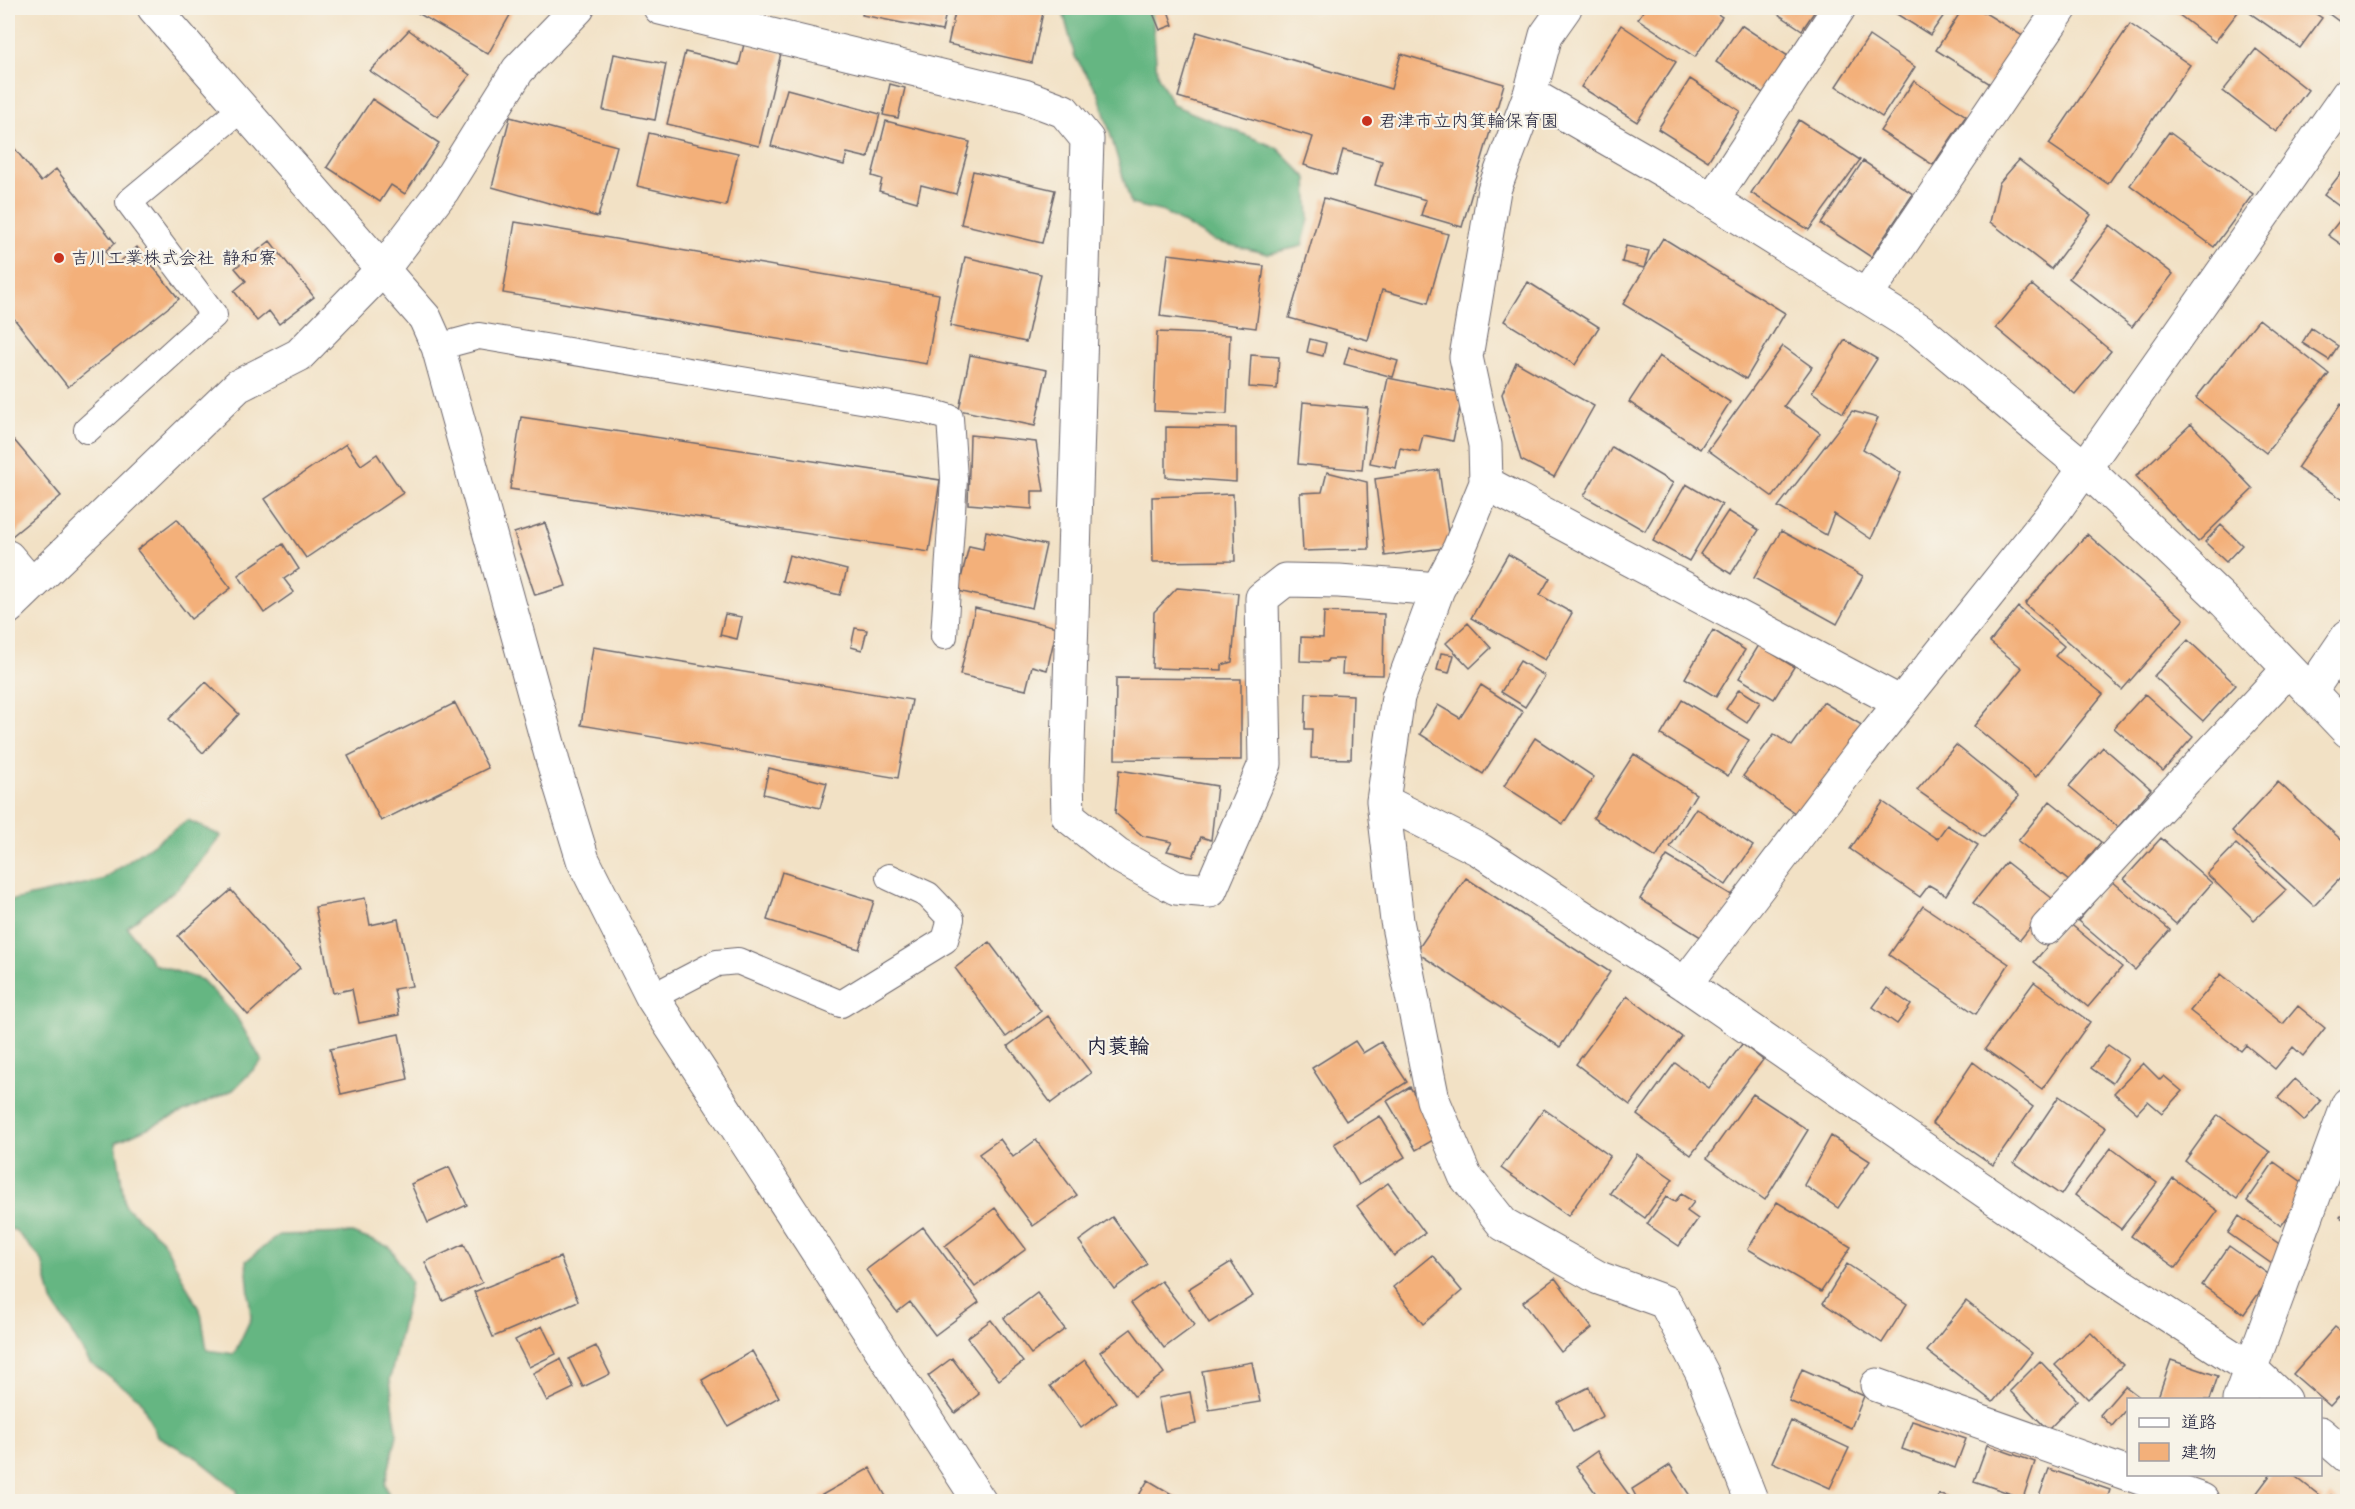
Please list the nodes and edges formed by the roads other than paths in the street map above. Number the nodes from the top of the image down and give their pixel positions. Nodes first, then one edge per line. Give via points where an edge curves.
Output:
1 (154, 8) edge
2 (578, 8) edge
3 (660, 8) edge
4 (1565, 8) edge
5 (1839, 8) edge
6 (2061, 8) edge
7 (1530, 94) junction
8 (2348, 94) edge
9 (242, 109) junction
10 (1712, 200) junction
11 (383, 269) junction
12 (1866, 297) junction
13 (438, 347) junction
14 (87, 430) dead end
15 (2085, 469) junction
16 (1486, 483) junction
17 (8, 557) edge
18 (31, 584) junction
19 (1438, 589) junction
20 (8, 608) edge
21 (944, 636) dead end
22 (2348, 636) edge
23 (2300, 681) junction
24 (1901, 703) junction
25 (2348, 731) edge
26 (1383, 801) junction
27 (889, 877) dead end
28 (2047, 928) dead end
29 (1685, 984) junction
30 (652, 997) junction
31 (2348, 1104) edge
32 (2251, 1369) junction
33 (1877, 1385) dead end
34 (2240, 1398) edge
35 (2282, 1398) edge
36 (2322, 1435) edge
37 (2348, 1458) edge
38 (2127, 1473) edge
39 (2137, 1476) edge
40 (2205, 1492) edge
41 (980, 1502) edge
42 (1752, 1502) edge

1 - 9 street
2 - 11 street via 518,70 443,190
3 - 19 street via 1024,96 1064,111 1087,139 1068,816 1117,855 1176,888 1210,891 1265,764 1262,598 1285,580
4 - 7 street via 1546,35
5 - 10 street
6 - 12 street
7 - 10 street
7 - 16 street via 1494,190 1466,357 1485,445
8 - 15 street
9 - 11 street
9 - 14 lane via 129,202 214,315
10 - 12 street
11 - 13 street via 425,318
11 - 18 street via 299,355 238,386
12 - 15 street via 1920,330
13 - 21 lane via 479,336 950,418 954,479
13 - 30 street via 583,860
15 - 23 street via 2225,602
15 - 24 street
16 - 19 street
16 - 24 street
17 - 18 street
18 - 20 street
19 - 26 street via 1398,697
22 - 23 street
23 - 25 street
23 - 28 street
24 - 29 street
26 - 29 street via 1480,850
26 - 42 street via 1397,921 1433,1100 1465,1176 1503,1224 1599,1278 1665,1302 1702,1374
27 - 30 lane via 928,895 951,919 945,940 841,1004 738,962 717,963
29 - 32 street via 2099,1270
30 - 41 street
31 - 32 street
32 - 34 street
32 - 35 street
33 - 38 street
36 - 37 street
39 - 40 street

